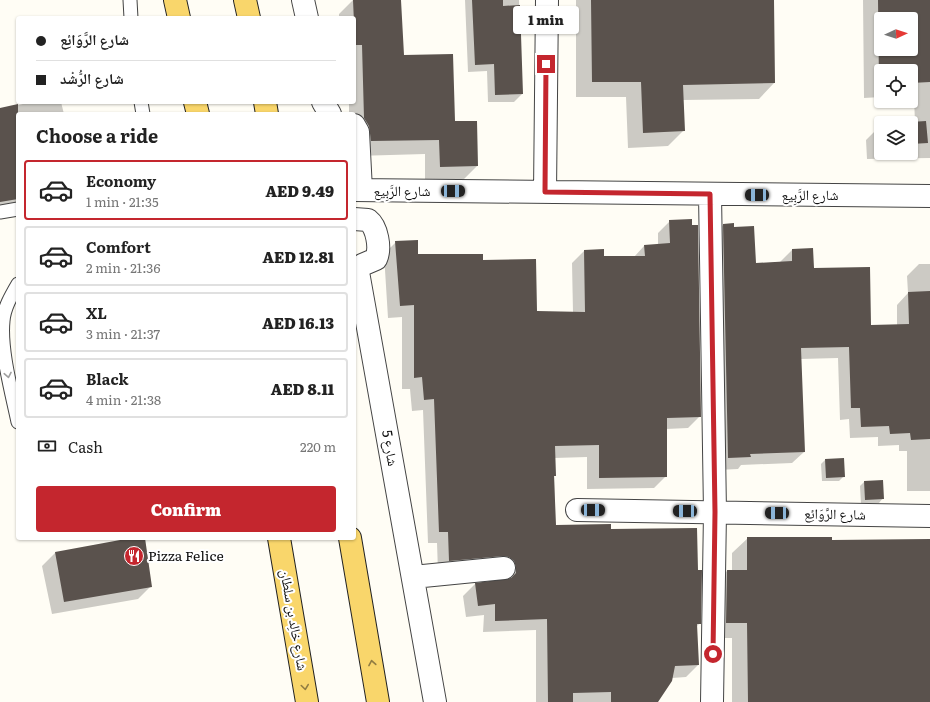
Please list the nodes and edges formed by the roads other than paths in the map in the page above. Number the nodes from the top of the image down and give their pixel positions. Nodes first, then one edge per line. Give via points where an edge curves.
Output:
1 (130, 0) edge
2 (175, 0) edge
3 (245, 0) edge
4 (303, 0) edge
5 (547, 0) edge
6 (131, 16) edge
7 (179, 16) edge
8 (249, 16) edge
9 (307, 16) edge
10 (356, 128) edge
11 (358, 190) edge
12 (545, 192) junction
13 (710, 194) junction
14 (930, 196) edge
15 (16, 209) edge
16 (0, 212) edge
17 (356, 219) edge
18 (16, 287) edge
19 (16, 412) edge
20 (577, 510) dead end
21 (715, 512) junction
22 (930, 516) edge
23 (279, 540) edge
24 (350, 540) edge
25 (504, 568) dead end
26 (413, 577) junction
27 (307, 702) edge
28 (378, 702) edge
29 (435, 702) edge
30 (712, 702) edge

1 - 6 lane
2 - 7 main road
3 - 8 main road
4 - 9 street
5 - 12 street
10 - 11 street
11 - 12 street, شارع الرَّبِيع
12 - 13 street, شارع الرَّبِيع
13 - 14 street, شارع الرَّبِيع
13 - 21 street
15 - 16 lane
17 - 26 street, شارع 5 via 368,220 375,228 378,254 372,262 362,265 358,272
18 -> 19 lane via 2,320 2,341
20 - 21 street, شارع الرَّوَائِع
21 - 22 street, شارع الرَّوَائِع
21 - 30 street
23 -> 27 main road, شارع خالِد بن سلطان
28 -> 24 main road
25 - 26 street
26 - 29 street, شارع 5

